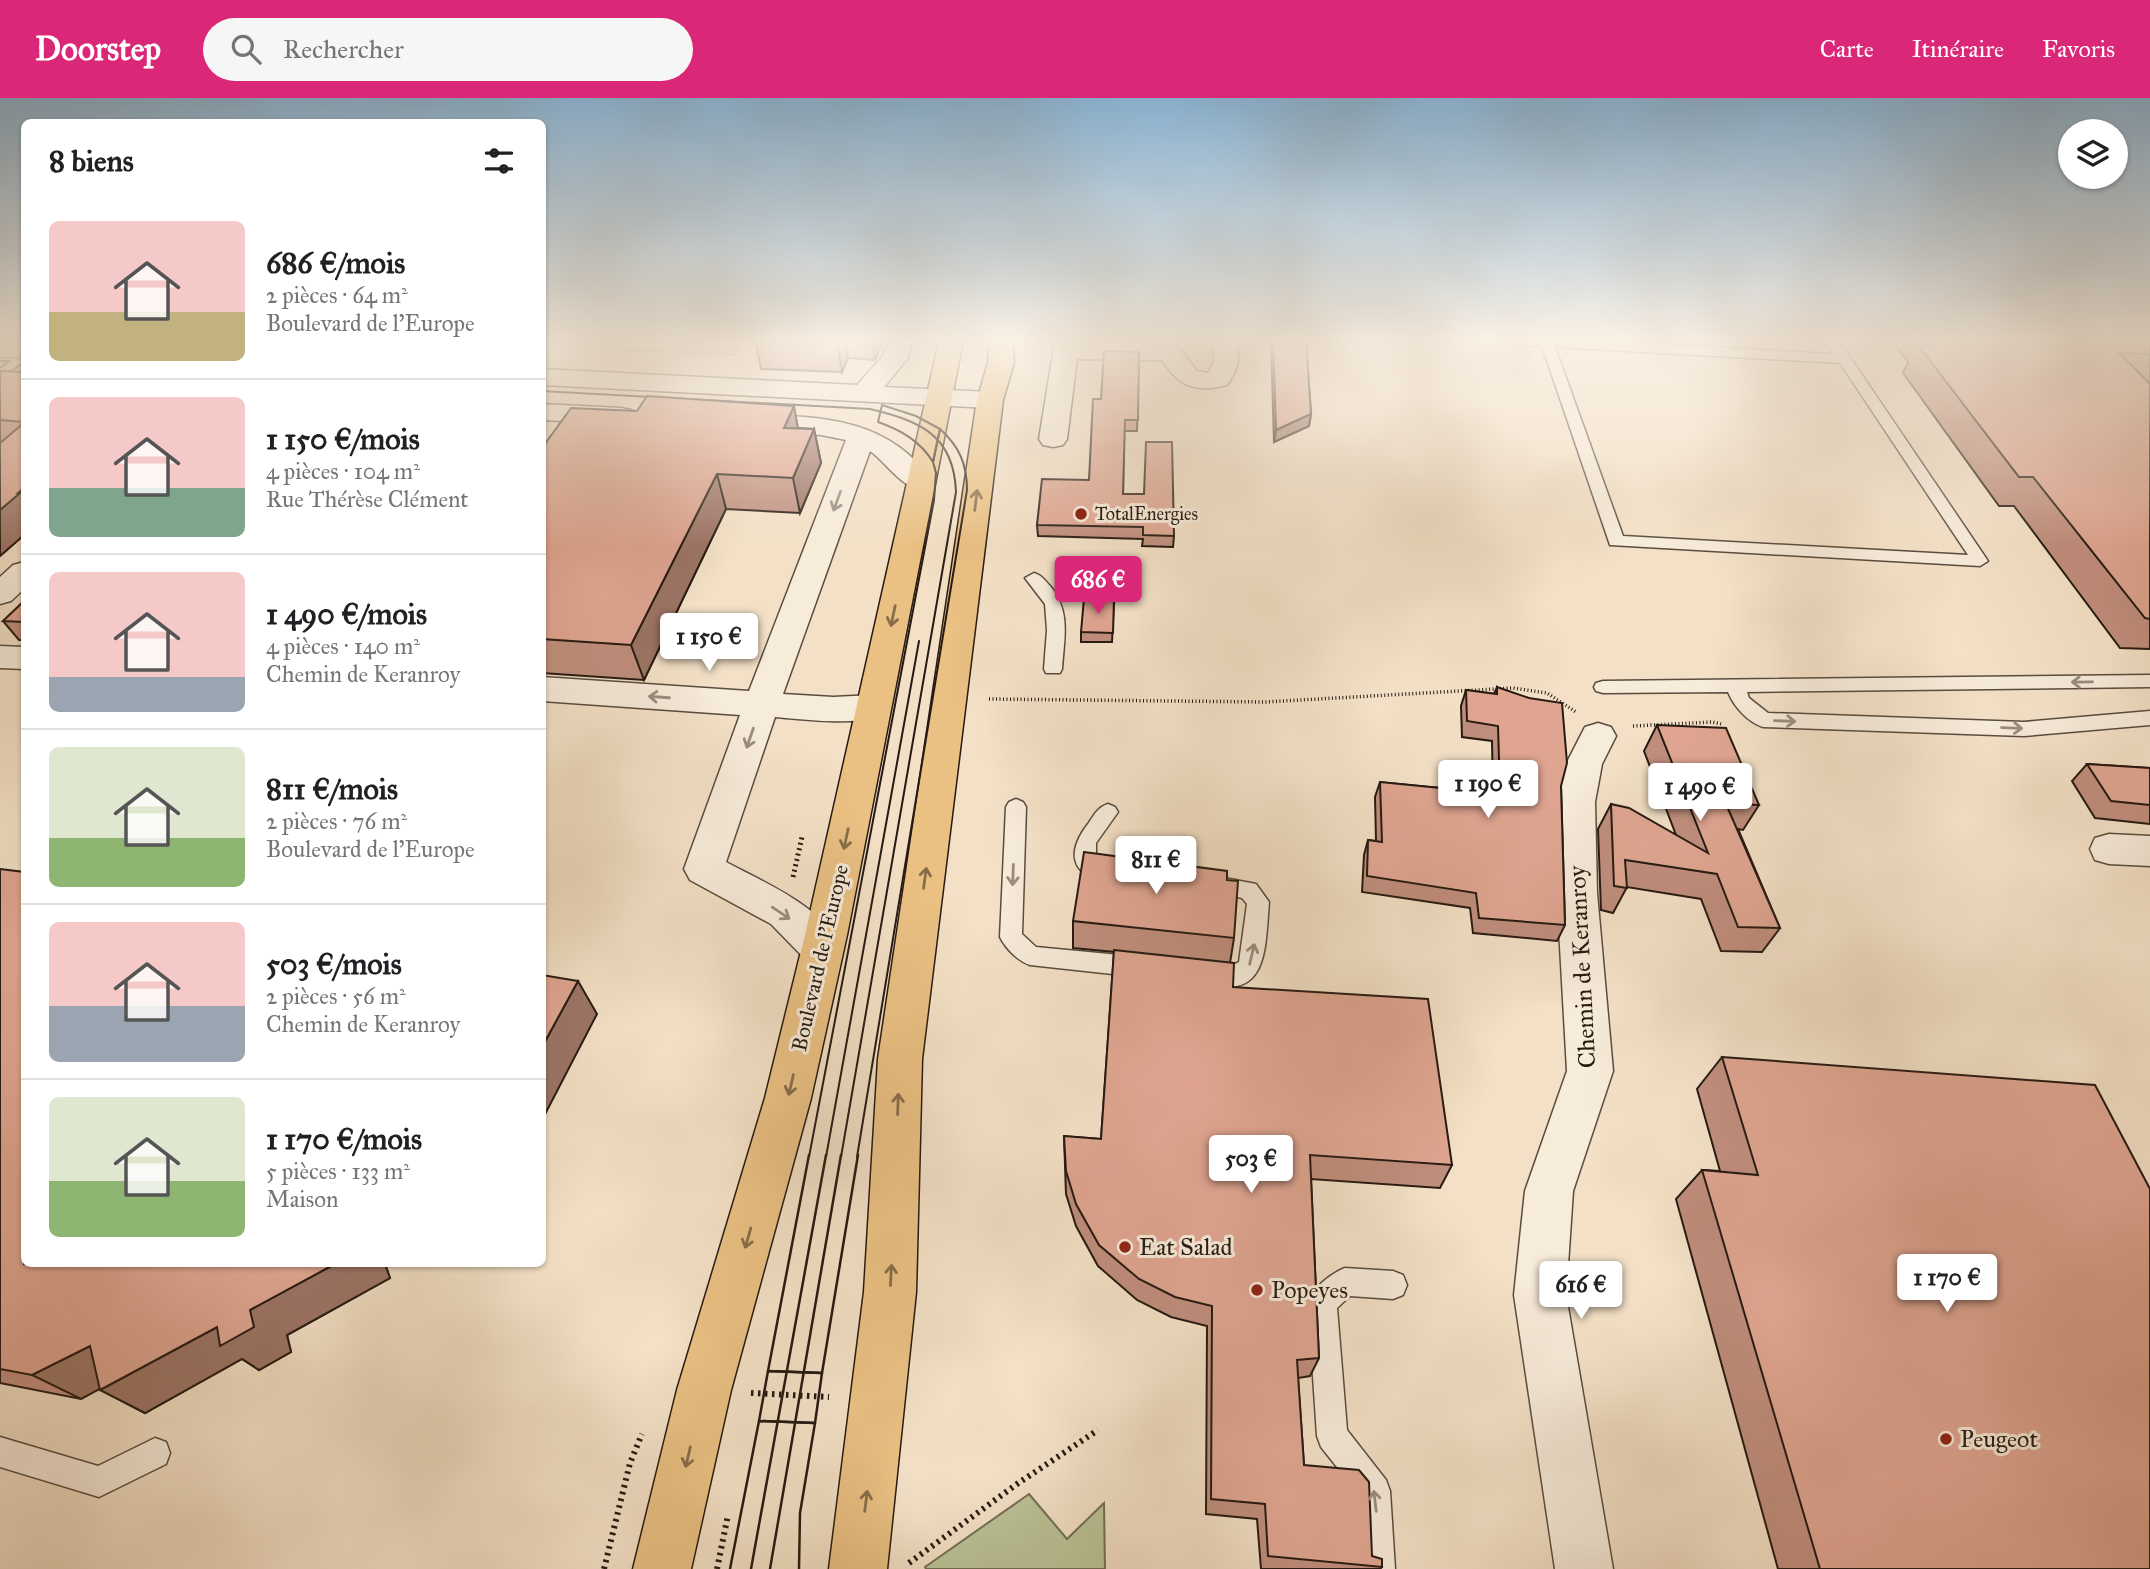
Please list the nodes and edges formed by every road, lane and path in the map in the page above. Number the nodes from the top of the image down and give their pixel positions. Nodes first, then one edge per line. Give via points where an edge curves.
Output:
1 (936, 410) edge
2 (989, 410) edge
3 (1057, 410) edge
4 (1570, 410) edge
5 (1878, 410) edge
6 (546, 412) edge
7 (646, 417) edge
8 (725, 421) edge
9 (861, 437) junction
10 (1053, 439) dead end
11 (919, 482) junction
12 (21, 575) edge
13 (1034, 578) dead end
14 (0, 594) edge
15 (0, 657) edge
16 (21, 658) edge
17 (1052, 669) dead end
18 (2150, 681) edge
19 (1735, 685) junction
20 (990, 686) dead end
21 (546, 689) edge
22 (762, 703) junction
23 (874, 707) junction
24 (1601, 711) joint
25 (987, 712) dead end
26 (2150, 718) edge
27 (1016, 807) dead end
28 (1108, 812) dead end
29 (804, 831) dead end
30 (2109, 849) dead end
31 (2150, 851) edge
32 (1116, 875) edge
33 (1184, 882) edge
34 (785, 913) junction
35 (822, 949) junction
36 (1393, 1285) dead end
37 (833, 1398) dead end
38 (749, 1406) dead end
39 (645, 1427) dead end
40 (1098, 1430) dead end
41 (0, 1452) edge
42 (155, 1452) dead end
43 (730, 1501) dead end
44 (907, 1552) dead end
45 (890, 1568) edge
46 (604, 1569) edge
47 (662, 1569) edge
48 (717, 1569) edge
49 (1379, 1569) edge
50 (1584, 1569) edge

1 - 11 main road, Boulevard de l'Europe
45 -> 2 main road via 890,1292 900,1059
3 - 10 street
4 - 5 lane via 1616,541 1980,561
6 - 7 street
8 - 9 street via 821,426
9 - 11 street via 891,453
9 -> 22 street
11 -> 23 main road, Boulevard de l'Europe
12 - 14 street
13 - 17 lane via 1054,603
15 - 16 street
18 -> 19 lane
19 - 24 lane
19 -> 26 lane via 1741,701 1763,720 2024,729
20 - 25 path
22 -> 21 street
22 - 23 street
22 -> 34 street via 704,869
23 -> 35 main road, Boulevard de l'Europe
24 - 50 street, Chemin de Keranroy via 1576,802 1577,893 1590,1071 1549,1191 1540,1295
27 -> 33 lane via 1010,937 1030,956 1233,977 1249,968 1258,902 1248,890
28 - 32 lane via 1086,842 1085,861 1102,874
29 - 34 path
30 - 31 street
34 - 35 street
35 -> 47 main road, Boulevard de l'Europe via 788,1098 704,1390
49 -> 36 lane via 1375,1491 1332,1436 1322,1302 1345,1282
37 - 38 path via 751,1392
39 - 46 path via 630,1463
40 - 45 path
41 - 42 lane via 99,1482
43 - 48 path
44 - 45 path

